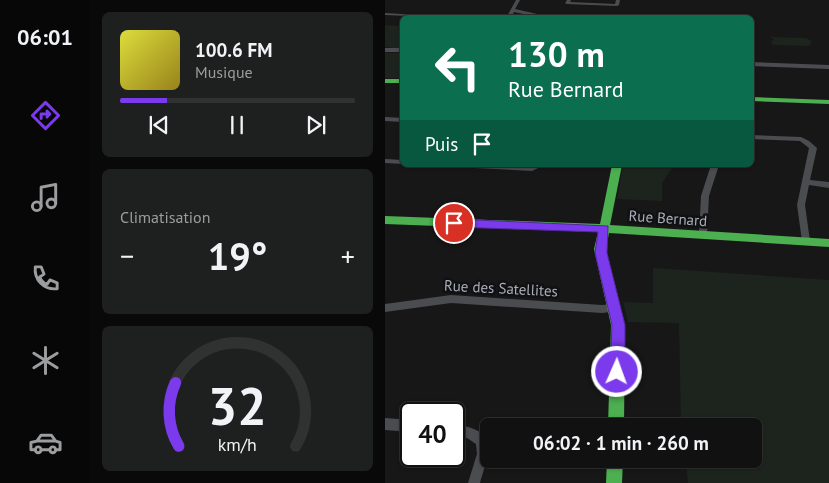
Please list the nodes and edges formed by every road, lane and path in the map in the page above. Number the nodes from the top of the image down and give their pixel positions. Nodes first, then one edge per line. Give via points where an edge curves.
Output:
1 (518, 0) edge
2 (569, 0) edge
3 (617, 3) edge
4 (385, 14) edge
5 (510, 14) edge
6 (404, 15) edge
7 (528, 15) edge
8 (385, 50) edge
9 (400, 50) edge
10 (754, 64) edge
11 (829, 67) edge
12 (385, 81) edge
13 (400, 81) edge
14 (754, 99) edge
15 (829, 102) edge
16 (385, 119) edge
17 (400, 120) edge
18 (754, 137) edge
19 (385, 161) edge
20 (400, 162) edge
21 (493, 167) edge
22 (536, 167) edge
23 (617, 167) edge
24 (714, 167) edge
25 (806, 182) junction
26 (829, 185) edge
27 (385, 220) edge
28 (604, 228) junction
29 (703, 235) junction
30 (806, 241) junction
31 (829, 243) edge
32 (385, 308) edge
33 (615, 308) junction
34 (616, 418) edge
35 (385, 424) edge
36 (400, 425) edge
37 (465, 432) edge
38 (615, 468) edge
39 (474, 483) edge
40 (614, 483) edge

1 - 5 street
2 - 3 street via 567,3
4 - 6 street
5 - 7 street
8 - 9 street
10 - 11 street
12 - 13 street
14 - 15 street
16 - 17 street
18 - 25 street via 801,139 810,144 814,152
19 - 20 street
21 - 22 street
23 - 28 street
24 - 29 street via 705,196
25 - 26 street
25 - 30 street via 801,211
27 - 28 street, Rue Bernard
28 - 29 street, Rue Bernard
28 - 33 street via 601,253
29 - 30 street, Rue Bernard
30 - 31 street, Rue Bernard
32 - 33 street, Rue des Satellites via 451,299
33 - 34 street via 619,332
35 - 36 street
37 - 39 street via 474,433 481,440 483,450
38 - 40 street

